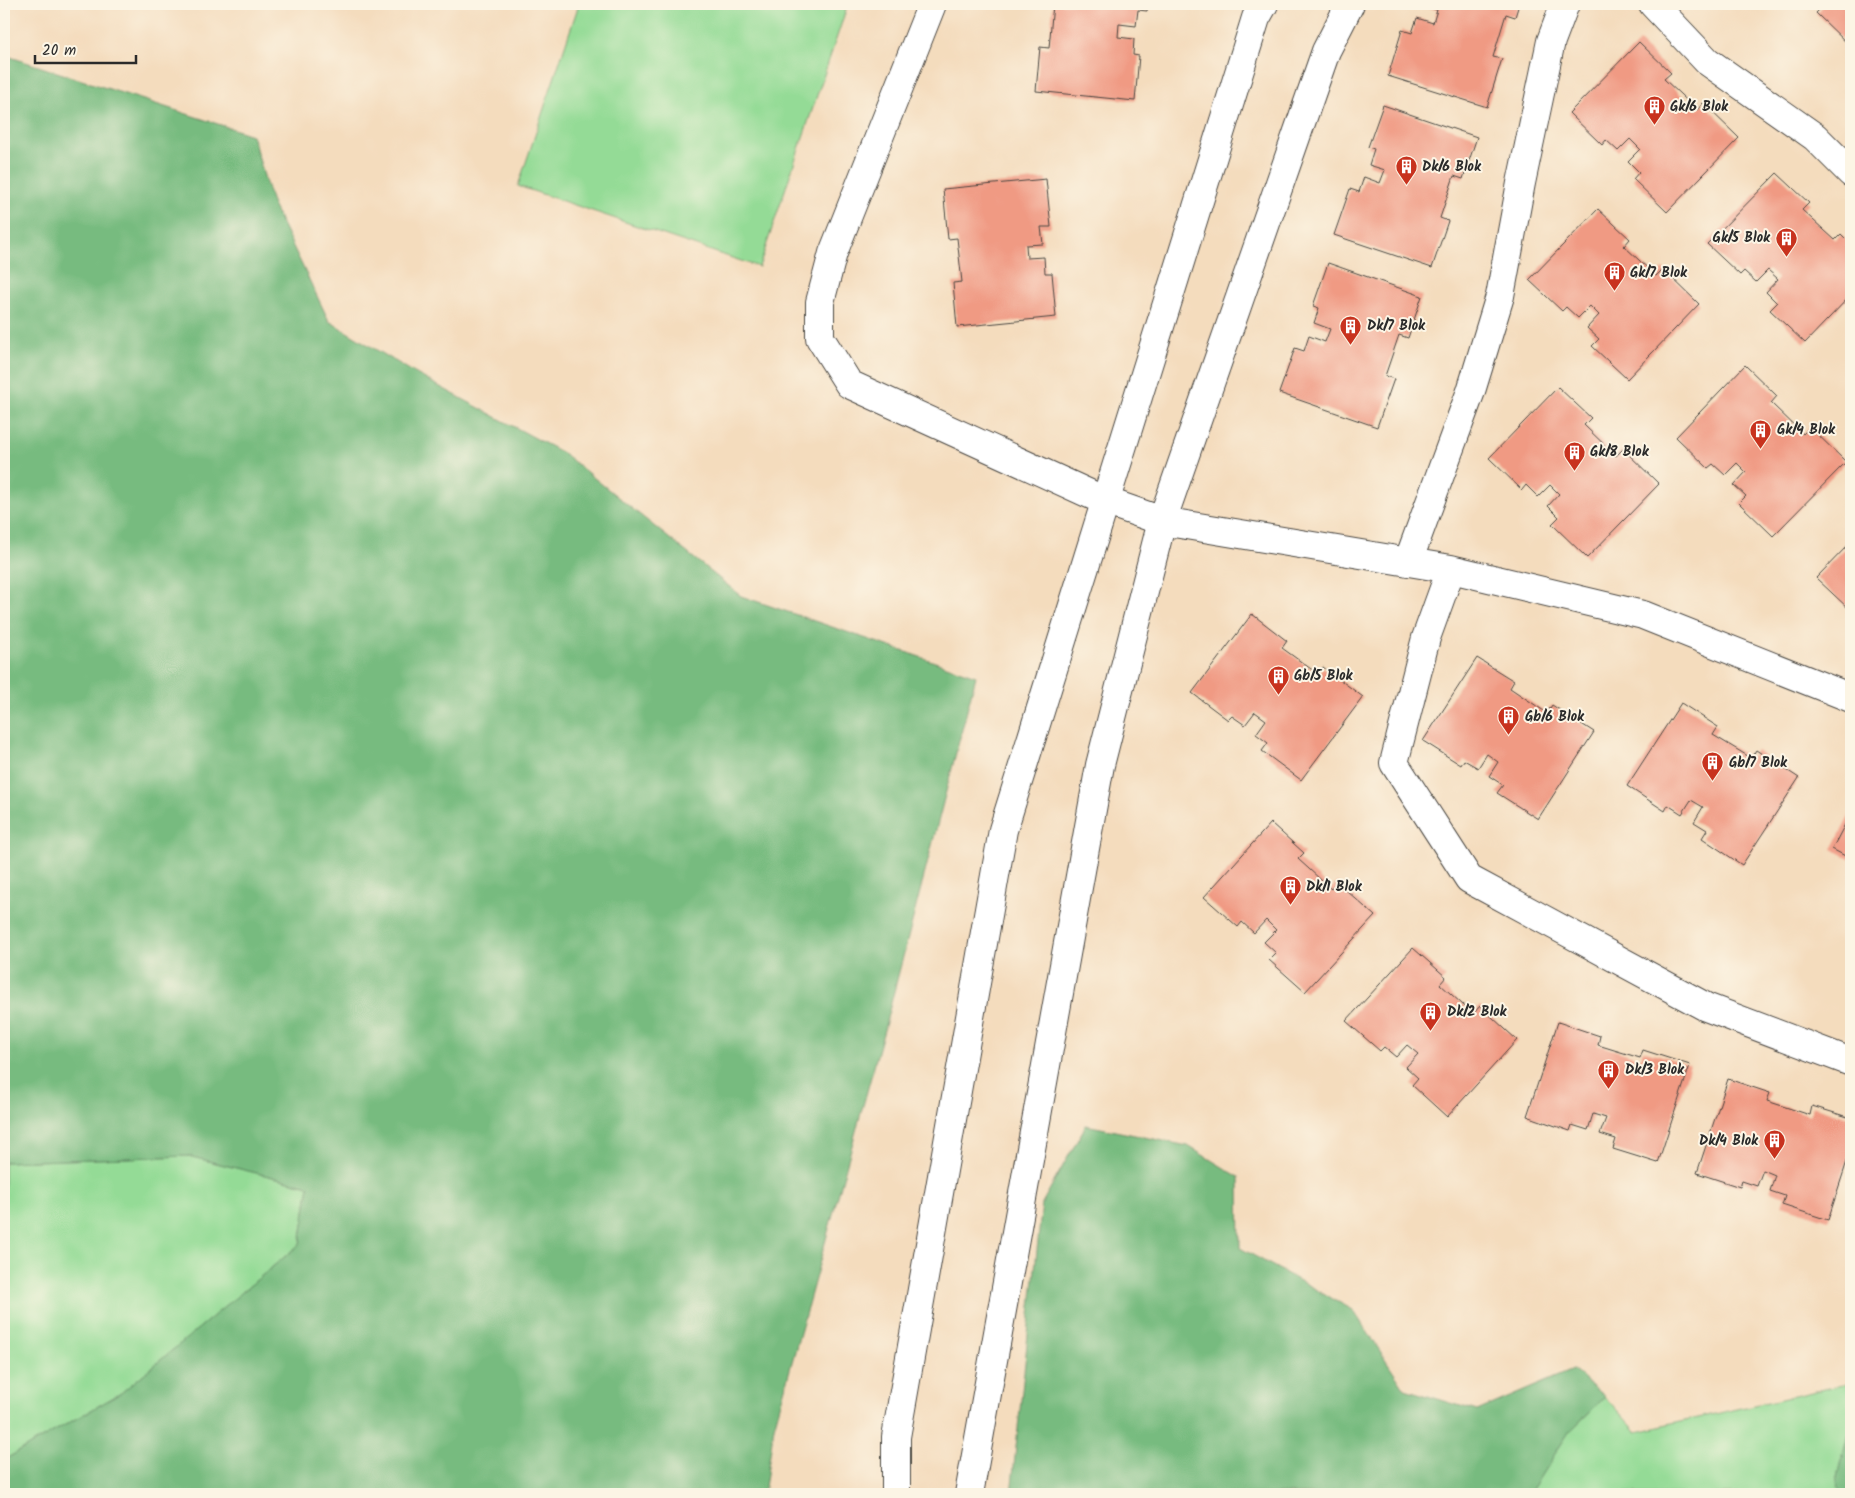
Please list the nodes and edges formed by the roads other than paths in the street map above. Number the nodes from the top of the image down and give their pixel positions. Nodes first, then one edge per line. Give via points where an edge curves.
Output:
1 (932, 4) edge
2 (1264, 4) edge
3 (1350, 4) edge
4 (1565, 4) edge
5 (1653, 4) edge
6 (1851, 173) edge
7 (1105, 501) junction
8 (1162, 521) junction
9 (1408, 562) junction
10 (1451, 570) junction
11 (1851, 698) edge
12 (1851, 1062) edge
13 (896, 1494) edge
14 (969, 1494) edge

1 - 7 street via 833,253 820,302 820,338 849,384
2 - 7 street via 1256,18
3 - 8 street via 1326,51
4 - 9 street via 1551,41 1500,296 1471,391
5 - 6 street via 1707,61 1815,137
7 - 8 street
7 - 13 street via 1003,830 896,1437
8 - 9 street
8 - 14 street via 1100,765
9 - 10 street
10 - 11 street via 1643,615
10 - 12 street via 1426,638 1394,763 1469,878 1706,1007

